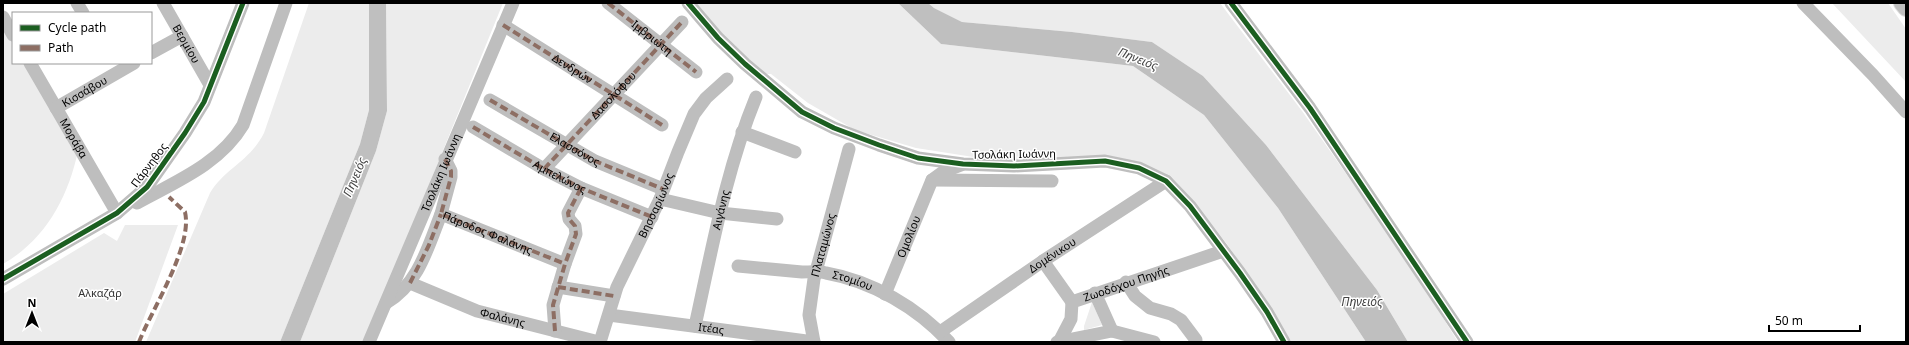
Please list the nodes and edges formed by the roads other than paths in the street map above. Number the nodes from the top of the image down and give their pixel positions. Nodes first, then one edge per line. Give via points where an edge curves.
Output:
1 (77, 3) edge
2 (163, 3) edge
3 (243, 3) edge
4 (286, 3) edge
5 (513, 3) edge
6 (608, 3) edge
7 (688, 3) edge
8 (1231, 3) edge
9 (1803, 3) edge
10 (1902, 3) edge
11 (1906, 8) edge
12 (82, 12) edge
13 (3, 17) edge
14 (682, 22) dead end
15 (503, 25) junction
16 (12, 32) edge
17 (182, 36) junction
18 (660, 43) junction
19 (152, 52) edge
20 (31, 64) edge
21 (130, 64) edge
22 (115, 68) edge
23 (696, 72) dead end
24 (727, 79) dead end
25 (210, 86) junction
26 (613, 94) junction
27 (756, 96) dead end
28 (490, 100) dead end
29 (56, 108) junction
30 (1906, 112) edge
31 (662, 125) dead end
32 (473, 128) dead end
33 (742, 132) junction
34 (566, 145) junction
35 (849, 149) dead end
36 (796, 152) dead end
37 (445, 159) junction
38 (963, 164) junction
39 (544, 169) junction
40 (932, 180) junction
41 (1052, 181) dead end
42 (1166, 181) junction
43 (581, 188) junction
44 (662, 194) junction
45 (720, 212) junction
46 (117, 213) junction
47 (442, 214) junction
48 (652, 217) junction
49 (777, 219) dead end
50 (1223, 250) junction
51 (1042, 261) junction
52 (565, 264) junction
53 (738, 266) dead end
54 (816, 272) junction
55 (3, 280) edge
56 (1126, 282) junction
57 (410, 283) junction
58 (558, 287) junction
59 (1095, 293) junction
60 (885, 294) junction
61 (614, 296) junction
62 (1072, 302) junction
63 (386, 303) junction
64 (609, 315) junction
65 (695, 326) junction
66 (555, 331) junction
67 (1112, 331) junction
68 (940, 332) junction
69 (1196, 340) dead end
70 (374, 341) edge
71 (599, 342) edge
72 (814, 342) edge
73 (949, 342) edge
74 (1058, 342) edge
75 (1154, 342) edge
76 (1284, 342) edge
77 (1467, 342) edge

1 - 12 street
2 - 17 street, Βερμίου
3 - 25 street, Πάρνηθος
4 - 46 street via 243,125 232,142 205,165
5 - 15 street, Τσολάκη Ιωάννη
6 - 18 street, Ιμβριώτη
7 - 38 street, Τσολάκη Ιωάννη via 745,64 802,112 840,130 905,154
8 - 77 street via 1310,108
9 - 30 street
10 - 11 main road
13 - 16 street
14 - 18 street, Δασολόφου
15 - 26 street, Δενδρών
15 - 37 street, Τσολάκη Ιωάννη
17 - 19 street
17 - 25 street, Βερμίου
18 - 23 street, Ιμβριώτη
18 - 26 street, Δασολόφου
20 - 29 street, Μοράβα
21 - 22 street, Κισσάβου
22 - 29 street, Κισσάβου
24 - 44 street, Βησσαρίωνος via 706,98 694,114
25 - 46 street, Πάρνηθος via 204,102 161,168 147,187
26 - 31 street, Δενδρών
26 - 34 street, Δασολόφου
27 - 33 street, Αιγάνης
28 - 34 street, Ελασσόνος
29 - 46 street, Μοράβα
32 - 39 street, Αμπελώνος
33 - 36 street
33 - 45 street, Αιγάνης
34 - 39 street, Δασολόφου
34 - 44 street, Ελασσόνος
35 - 54 street, Πλαταμώνος
37 - 47 street, Πάροδος Φαλάνης via 451,177
37 - 63 street, Τσολάκη Ιωάννη
38 - 40 street via 943,172
38 - 42 street, Τσολάκη Ιωάννη via 1014,166 1105,161 1138,168
39 - 43 street, Αμπελώνος
40 - 41 street
40 - 60 street, Ομολίου
42 - 50 street, Τσολάκη Ιωάννη via 1190,206
42 - 51 street, Δομένικου
43 - 48 street, Αμπελώνος
43 - 52 street via 568,213 576,234
44 - 45 street, Ελασσόνος
44 - 48 street, Βησσαρίωνος
45 - 49 street, Ελασσόνος
45 - 65 street, Αιγάνης
46 - 55 street, Πάρνηθος
47 - 52 street, Πάροδος Φαλάνης
47 - 57 street
48 - 61 street, Βησσαρίωνος
50 - 56 street, Ζωοδόχου Πηγής
50 - 76 street, Τσολάκη Ιωάννη via 1267,312
51 - 62 street
51 - 68 street, Δομένικου
52 - 58 street
53 - 54 street, Στομίου
54 - 60 street, Στομίου via 855,280
54 - 72 street, Πλαταμώνος via 809,315
56 - 59 street, Ζωοδόχου Πηγής
56 - 69 street via 1135,296 1147,306 1181,320
57 - 63 street via 399,295
57 - 66 street, Φαλάνης via 477,311
58 - 61 street
58 - 66 street via 553,305
59 - 62 street, Ζωοδόχου Πηγής
59 - 67 street
60 - 68 street, Στομίου via 912,310
61 - 64 street, Βησσαρίωνος
62 - 74 street, Ζωοδόχου Πηγής via 1071,319
63 - 70 street, Τσολάκη Ιωάννη
64 - 65 street, Ιτέας
64 - 71 street, Βησσαρίωνος
65 - 72 street, Ιτέας
66 - 71 street, Φαλάνης
67 - 74 street
67 - 75 street
68 - 73 street, Στομίου

